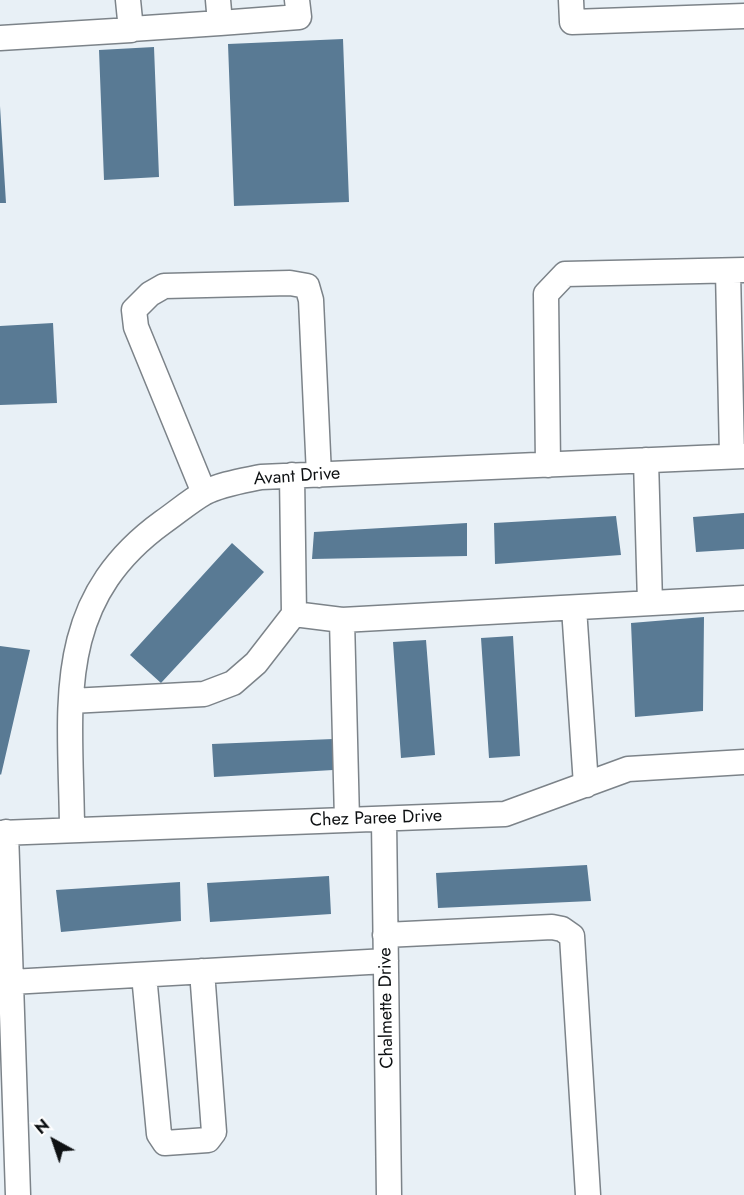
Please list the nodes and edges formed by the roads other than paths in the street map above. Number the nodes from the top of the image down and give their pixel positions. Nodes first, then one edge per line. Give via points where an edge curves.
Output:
1 (128, 0) edge
2 (297, 0) edge
3 (571, 0) edge
4 (219, 11) edge
5 (744, 16) edge
6 (131, 29) junction
7 (0, 38) edge
8 (736, 271) edge
9 (738, 456) edge
10 (646, 460) junction
11 (548, 465) junction
12 (319, 475) junction
13 (292, 476) junction
14 (204, 493) junction
15 (744, 598) edge
16 (650, 603) junction
17 (574, 608) junction
18 (294, 614) junction
19 (342, 620) junction
20 (71, 701) junction
21 (744, 762) edge
22 (586, 785) junction
23 (347, 820) junction
24 (384, 820) junction
25 (72, 828) junction
26 (3, 833) edge
27 (386, 935) junction
28 (386, 961) junction
29 (202, 971) junction
30 (144, 975) junction
31 (11, 982) junction
32 (8, 1138) edge
33 (18, 1195) edge
34 (389, 1195) edge
35 (588, 1195) edge

1 - 6 street
2 - 4 street via 299,17
3 - 5 street via 572,22
4 - 6 street
6 - 7 street
8 - 9 street
8 - 11 street via 565,274 555,284 546,294
9 - 10 street, Avant Drive
10 - 11 street, Avant Drive
10 - 16 street
11 - 12 street, Avant Drive
12 - 13 street, Avant Drive
12 - 14 street via 311,300 307,286 164,286 134,310 136,327
13 - 14 street, Avant Drive via 261,477
13 - 18 street
14 - 20 street, Avant Drive via 148,533 104,582 86,615 76,650
15 - 16 street
16 - 17 street
17 - 19 street
17 - 22 street
18 - 19 street
18 - 20 street via 256,663 233,682 204,694
19 - 23 street
20 - 25 street, Avant Drive
21 - 22 street, Chez Paree Drive via 628,769
22 - 24 street, Chez Paree Drive via 505,814
23 - 24 street, Chez Paree Drive
23 - 25 street, Chez Paree Drive
24 - 27 street, Chalmette Drive
25 - 26 street, Chez Paree Drive
26 - 31 street
27 - 28 street, Chalmette Drive
27 - 35 street via 552,927 572,936
28 - 29 street
28 - 34 street, Chalmette Drive
29 - 30 street
29 - 30 street via 214,1132 208,1140 165,1143 159,1134
30 - 31 street
31 - 32 street
32 - 33 street

